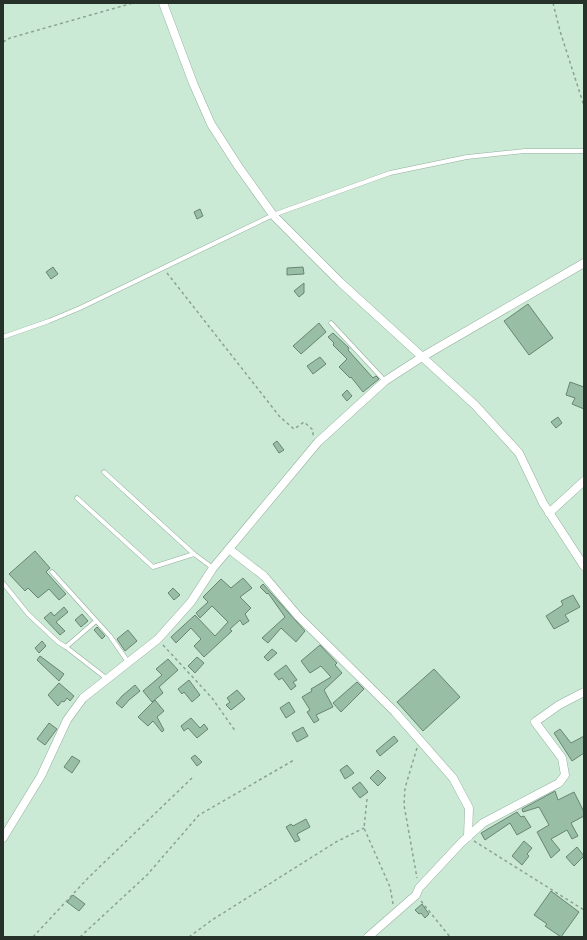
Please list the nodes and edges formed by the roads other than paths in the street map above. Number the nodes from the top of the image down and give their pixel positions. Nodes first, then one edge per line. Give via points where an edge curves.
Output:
1 (163, 3) edge
2 (584, 151) edge
3 (273, 215) junction
4 (584, 263) edge
5 (331, 323) dead end
6 (3, 337) edge
7 (422, 357) junction
8 (385, 380) junction
9 (104, 472) dead end
10 (584, 481) edge
11 (77, 498) dead end
12 (549, 513) junction
13 (229, 549) junction
14 (194, 554) junction
15 (584, 566) edge
16 (213, 568) junction
17 (52, 572) dead end
18 (3, 583) edge
19 (96, 621) junction
20 (66, 647) junction
21 (128, 662) junction
22 (106, 678) junction
23 (584, 692) edge
24 (468, 837) junction
25 (3, 838) edge
26 (368, 937) edge

1 - 3 street via 211,124
2 - 3 lane via 525,152 467,157 390,173
3 - 6 lane via 49,321
3 - 7 street via 340,282
4 - 7 street
5 - 8 lane
7 - 8 street
7 - 12 street via 475,405 519,453
8 - 13 street via 318,442
9 - 14 lane
10 - 12 street
11 - 14 lane via 153,567
12 - 15 street
13 - 16 street
13 - 24 street via 264,576 298,616 383,699 453,778 469,808
14 - 16 lane
16 - 21 street via 192,602 158,639
17 - 19 lane
18 - 20 lane via 28,614
19 - 20 lane
19 - 21 lane
20 - 22 lane
21 - 22 street
22 - 25 street via 83,698 67,720 41,776
23 - 24 street via 559,705 536,722 562,758 565,775 559,783 482,823
24 - 26 street via 418,892

